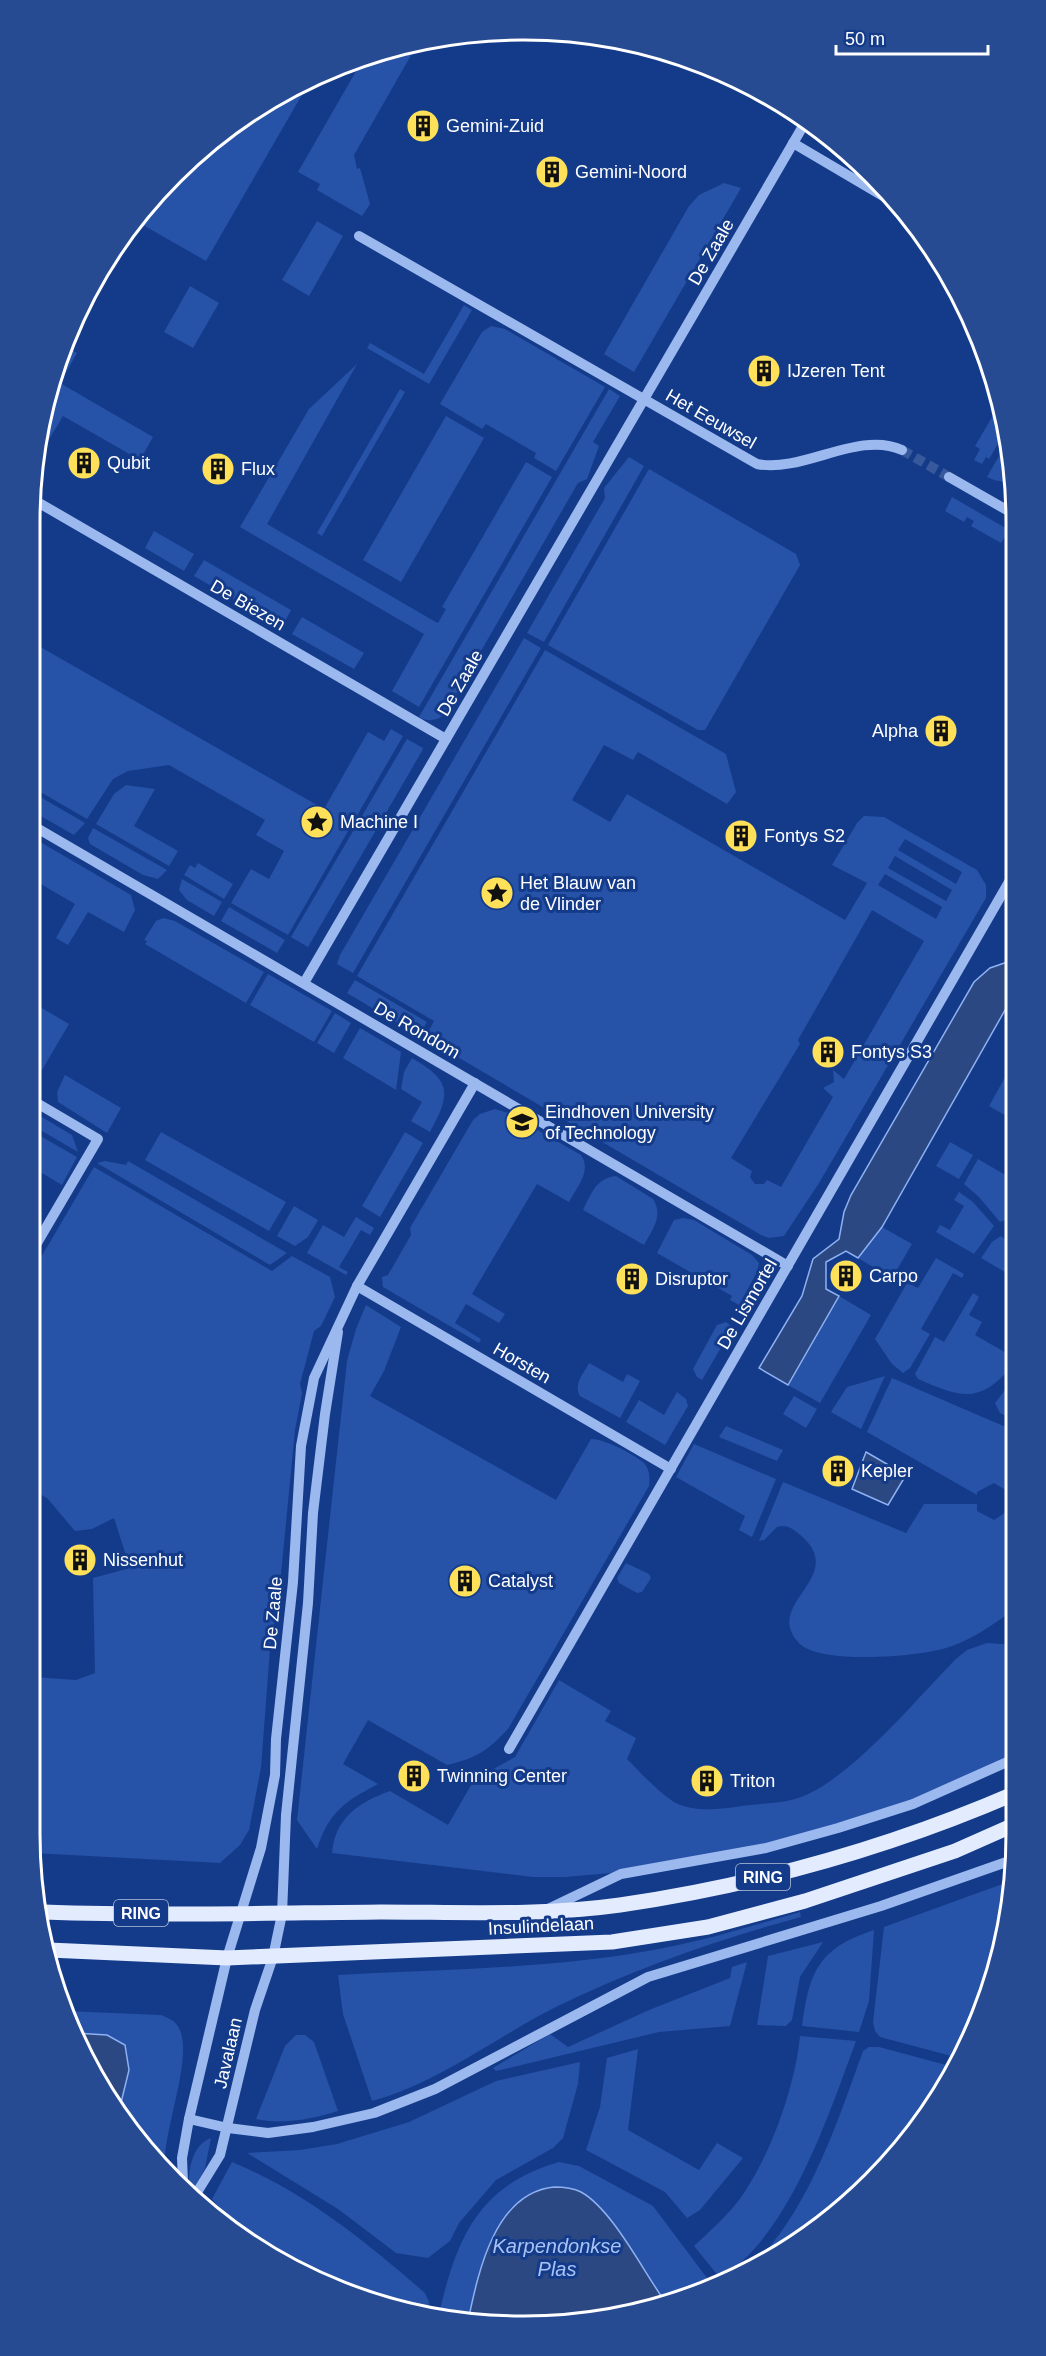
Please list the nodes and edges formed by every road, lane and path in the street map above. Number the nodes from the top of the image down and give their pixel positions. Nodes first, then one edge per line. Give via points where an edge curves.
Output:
1 (801, 129) edge
2 (793, 143) junction
3 (870, 189) edge
4 (359, 236) dead end
5 (645, 400) junction
6 (902, 450) tunnel mouth
7 (949, 477) tunnel mouth
8 (41, 504) edge
9 (1005, 509) edge
10 (446, 739) junction
11 (40, 830) edge
12 (1006, 887) edge
13 (304, 983) junction
14 (476, 1083) junction
15 (40, 1105) edge
16 (40, 1238) edge
17 (788, 1266) junction
18 (357, 1286) junction
19 (341, 1317) junction
20 (670, 1469) junction
21 (509, 1749) dead end
22 (1006, 1762) edge
23 (1006, 1797) edge
24 (1006, 1828) edge
25 (1004, 1863) edge
26 (545, 1910) junction
27 (48, 1912) edge
28 (239, 1913) junction
29 (282, 1914) junction
30 (55, 1950) edge
31 (273, 1957) junction
32 (226, 1958) junction
33 (189, 2119) junction
34 (228, 2128) junction
35 (183, 2175) edge
36 (199, 2190) edge

1 - 2 street, De Zaale
2 - 3 street
2 - 5 street, De Zaale
4 - 5 street
5 - 6 street, Het Eeuwsel via 767,466 876,444
5 - 10 street, De Zaale
7 - 9 street
8 - 10 street, De Biezen
10 - 13 street, De Zaale
11 - 13 street, De Rondom
12 - 17 street, De Lismortel
13 - 14 street, De Rondom
14 - 17 street, De Rondom
14 - 18 street, De Zaale
15 - 16 street via 98,1139
17 - 20 street, De Lismortel
18 - 19 street, De Zaale
18 - 20 street, Horsten
19 - 28 street, De Zaale via 314,1378 305,1413 275,1775 261,1848
19 - 29 street, De Zaale via 313,1513 308,1603 286,1815
20 - 21 street, De Lismortel
22 - 26 street, Insulindelaan via 892,1811 766,1848 621,1874
23 - 26 main road, Insulindelaan / RING via 940,1825 818,1864 715,1889 617,1905
24 - 31 main road, Insulindelaan / RING via 955,1851 805,1901 708,1927 612,1942
25 - 34 street via 880,1906 648,1977 435,2089 374,2113 268,2133
26 - 29 main road, Insulindelaan / RING
27 - 28 main road, Insulindelaan / RING
28 - 29 main road, Insulindelaan / RING
28 - 32 street, Javalaan
29 - 31 street, Javalaan
30 - 32 main road, Insulindelaan / RING
31 - 32 main road, Insulindelaan / RING
31 - 34 street, Javalaan via 255,2010
32 - 33 street, Javalaan
33 - 34 street
33 - 35 street, Javalaan
34 - 36 street, Javalaan via 220,2155

